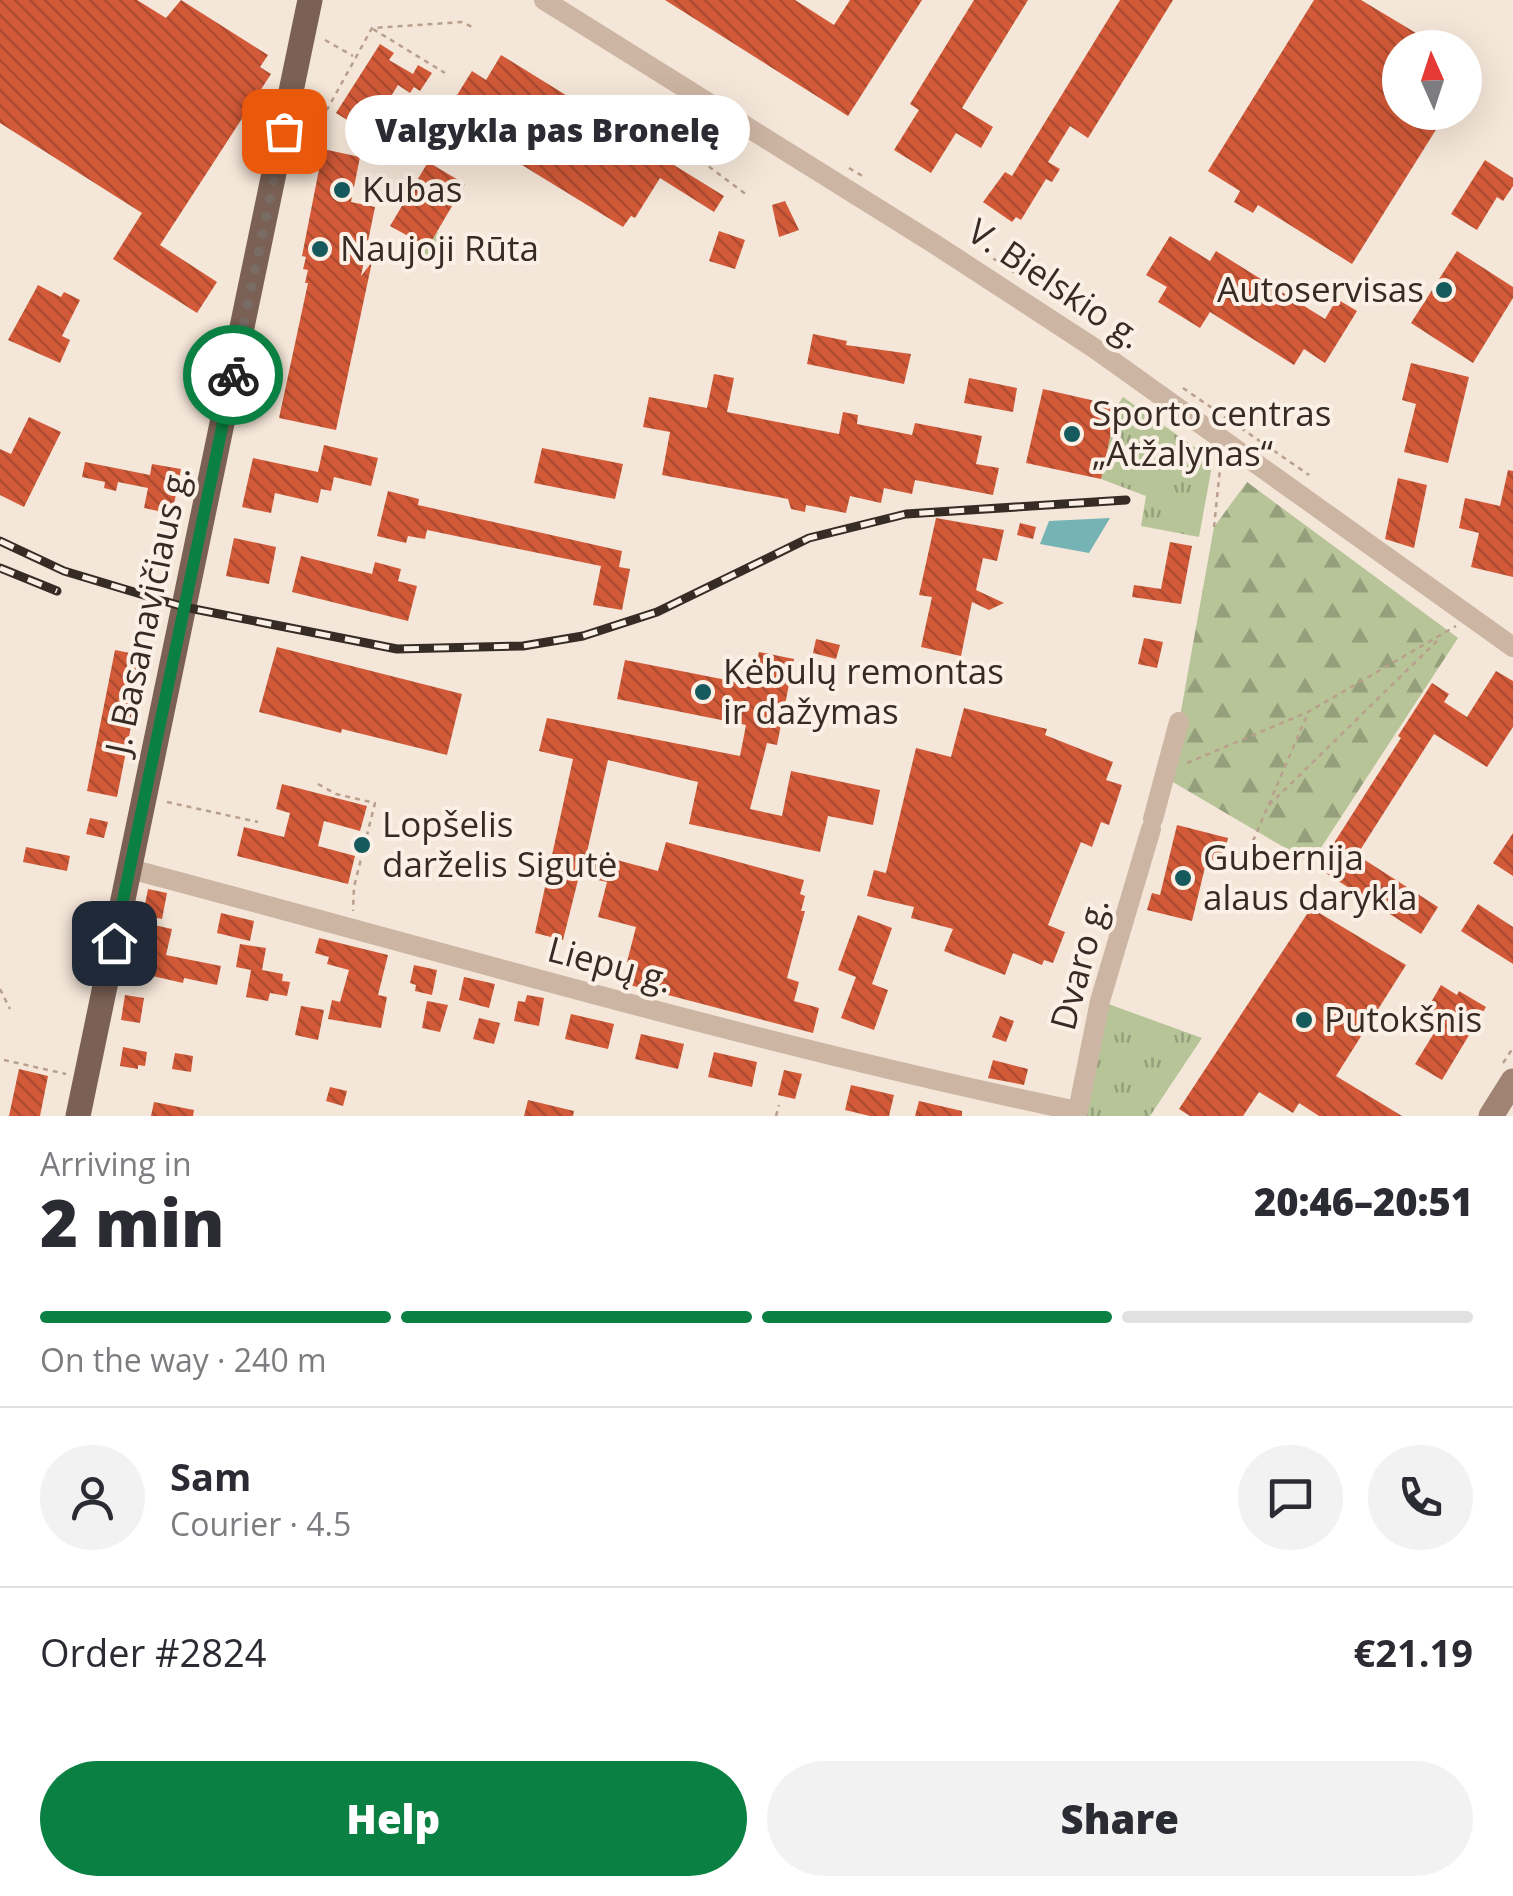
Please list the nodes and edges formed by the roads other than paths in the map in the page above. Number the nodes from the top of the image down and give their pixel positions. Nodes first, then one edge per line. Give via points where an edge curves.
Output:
1 (310, 0) edge
2 (544, 0) edge
3 (1513, 647) edge
4 (1179, 722) dead end
5 (130, 869) junction
6 (1513, 1081) edge
7 (1077, 1114) edge
8 (78, 1116) edge
9 (1491, 1116) edge

1 - 5 main road, J. Basanavičiaus g.
2 - 3 street, V. Bielskio g. via 1094,348
4 - 7 street, Dvaro g. via 1100,1001
5 - 7 street, Liepų g. via 861,1064
5 - 8 main road, J. Basanavičiaus g.
6 - 9 main road

